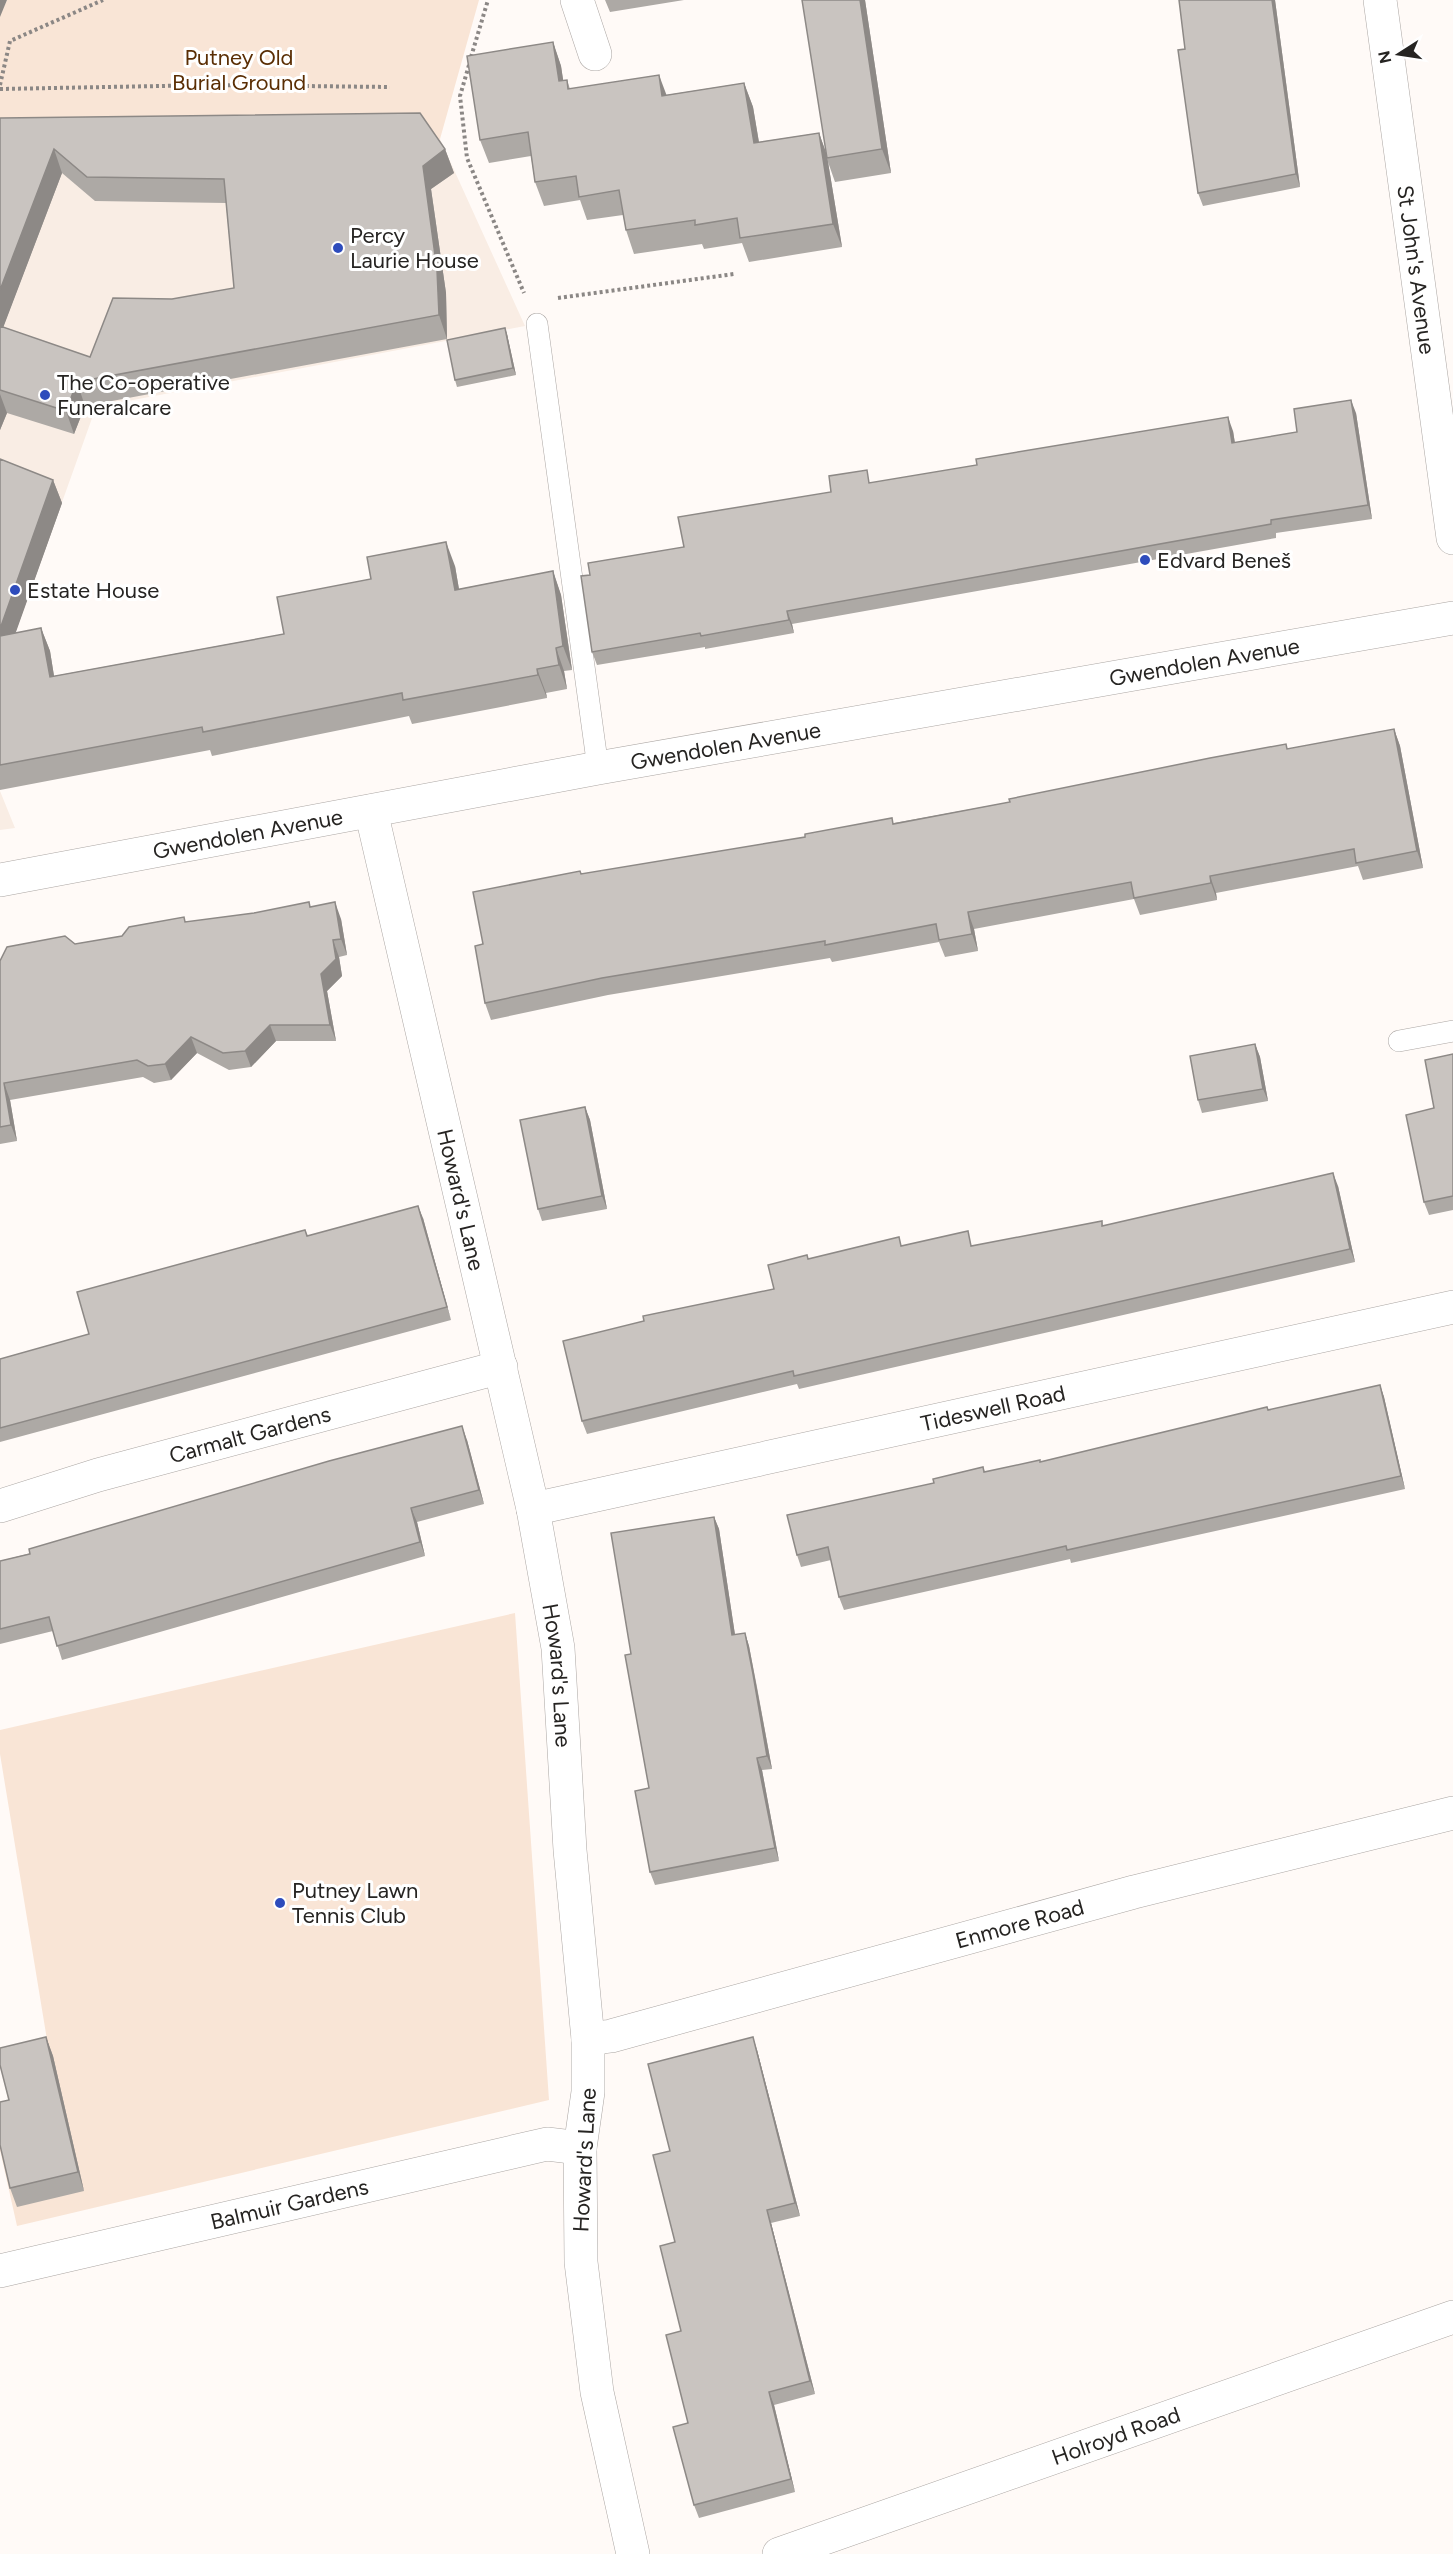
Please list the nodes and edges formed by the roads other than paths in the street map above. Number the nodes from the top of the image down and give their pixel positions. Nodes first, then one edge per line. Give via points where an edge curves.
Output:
1 (577, 0) edge
2 (1380, 0) edge
3 (594, 54) dead end
4 (537, 324) road end
5 (1453, 538) edge
6 (1453, 618) edge
7 (598, 768) junction
8 (371, 811) junction
9 (0, 880) edge
10 (1453, 1031) edge
11 (1399, 1041) dead end
12 (1453, 1307) edge
13 (501, 1367) junction
14 (0, 1506) edge
15 (533, 1509) junction
16 (1453, 1813) edge
17 (588, 2039) junction
18 (580, 2148) junction
19 (0, 2271) edge
20 (1453, 2316) edge
21 (633, 2554) edge
22 (779, 2554) edge

1 - 3 street
2 - 5 street, St John's Avenue
4 - 7 lane
6 - 7 street, Gwendolen Avenue
7 - 8 street, Gwendolen Avenue
8 - 9 street, Gwendolen Avenue
8 - 13 street, Howard's Lane
10 - 11 lane
12 - 15 street, Tideswell Road
13 - 14 street, Carmalt Gardens via 110,1472
13 - 15 street, Howard's Lane
15 - 17 street, Howard's Lane via 558,1648 570,1850
16 - 17 street, Enmore Road via 1134,1892 611,2036
17 - 18 street, Howard's Lane via 588,2092
18 - 19 street, Balmuir Gardens via 547,2144
18 - 21 street, Howard's Lane via 581,2262 597,2392
20 - 22 street, Holroyd Road

